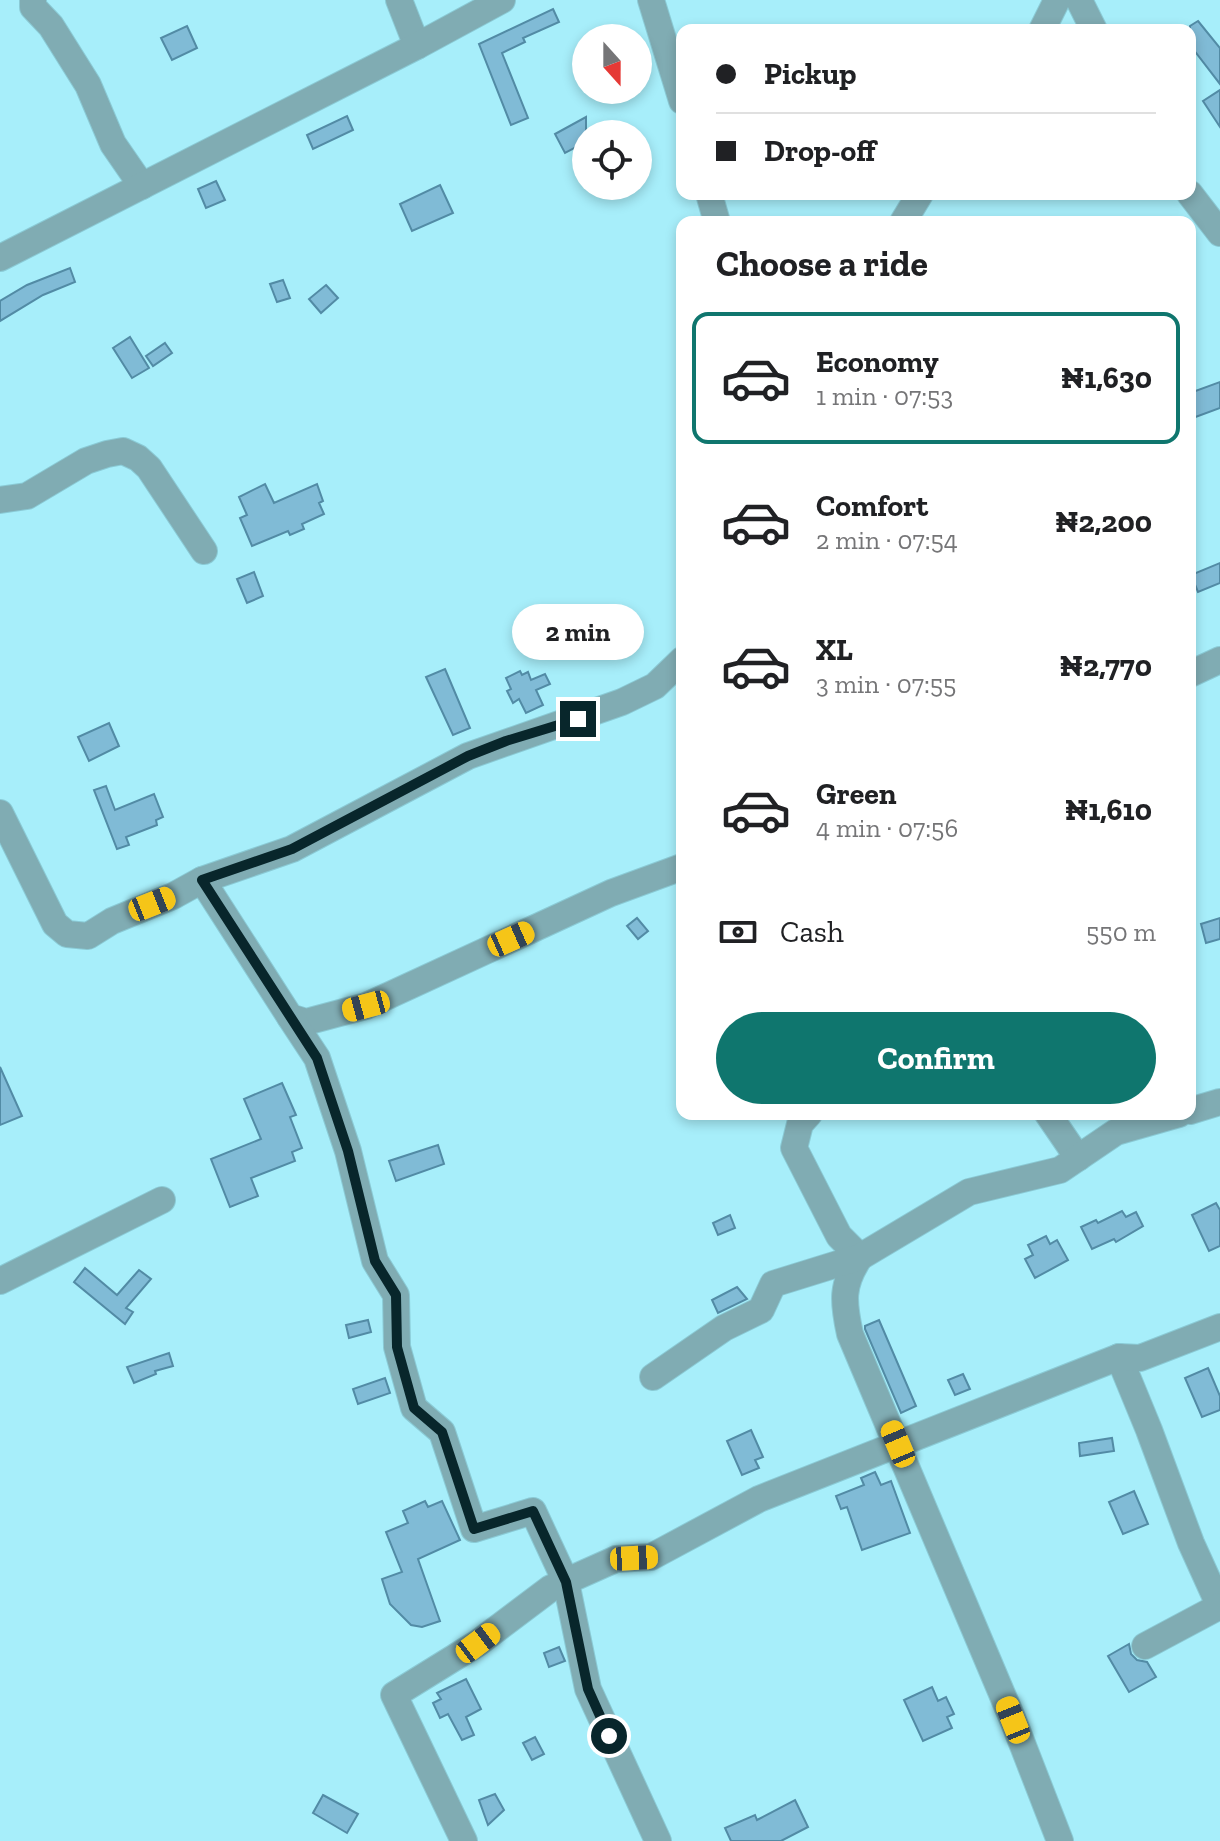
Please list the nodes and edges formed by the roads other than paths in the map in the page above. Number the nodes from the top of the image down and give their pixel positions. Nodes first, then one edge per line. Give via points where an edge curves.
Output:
1 (33, 0) edge
2 (399, 0) edge
3 (502, 0) edge
4 (651, 0) edge
5 (1057, 0) edge
6 (1079, 0) edge
7 (1045, 24) edge
8 (1091, 24) edge
9 (417, 46) junction
10 (676, 81) edge
11 (142, 186) junction
12 (1195, 200) edge
13 (1220, 233) edge
14 (0, 258) edge
15 (0, 500) edge
16 (204, 551) dead end
17 (1220, 660) edge
18 (676, 666) edge
19 (1196, 671) edge
20 (0, 813) edge
21 (676, 869) edge
22 (202, 880) junction
23 (290, 1017) junction
24 (1220, 1102) edge
25 (1196, 1109) edge
26 (804, 1120) edge
27 (1052, 1120) edge
28 (1158, 1120) edge
29 (1078, 1158) junction
30 (162, 1200) dead end
31 (860, 1257) junction
32 (0, 1281) edge
33 (1220, 1327) edge
34 (1119, 1357) junction
35 (653, 1377) dead end
36 (898, 1444) junction
37 (566, 1582) junction
38 (1220, 1607) edge
39 (1145, 1646) dead end
40 (464, 1841) edge
41 (658, 1841) edge
42 (1060, 1841) edge

1 - 11 street via 88,85 113,144
2 - 9 street
3 - 9 street
4 - 10 street
5 - 7 street
6 - 8 street
9 - 11 street
11 - 14 street
12 - 13 street
15 - 16 street via 27,496 86,461 123,451 149,468
17 - 19 street
18 - 22 street via 655,686 622,702 468,756 292,849
20 - 22 street via 55,924 67,934 88,936
21 - 23 street via 611,893 366,1006 306,1022
22 - 23 street
23 - 37 street via 317,1058 348,1151 375,1261 396,1295 397,1347 414,1408 442,1432 474,1529 533,1511
24 - 25 street
26 - 31 street via 794,1148 839,1236
27 - 29 street
28 - 29 street via 1116,1132
29 - 31 street via 1060,1170 969,1192
30 - 32 street
31 - 35 street via 773,1284 761,1310 724,1328
31 - 36 street via 848,1274 844,1306 850,1334
33 - 34 street via 1140,1358
34 - 36 street
34 - 38 street
36 - 37 street via 759,1499 651,1557 616,1559
36 - 42 street
37 - 40 street via 394,1695
37 - 41 street via 588,1689
38 - 39 street

